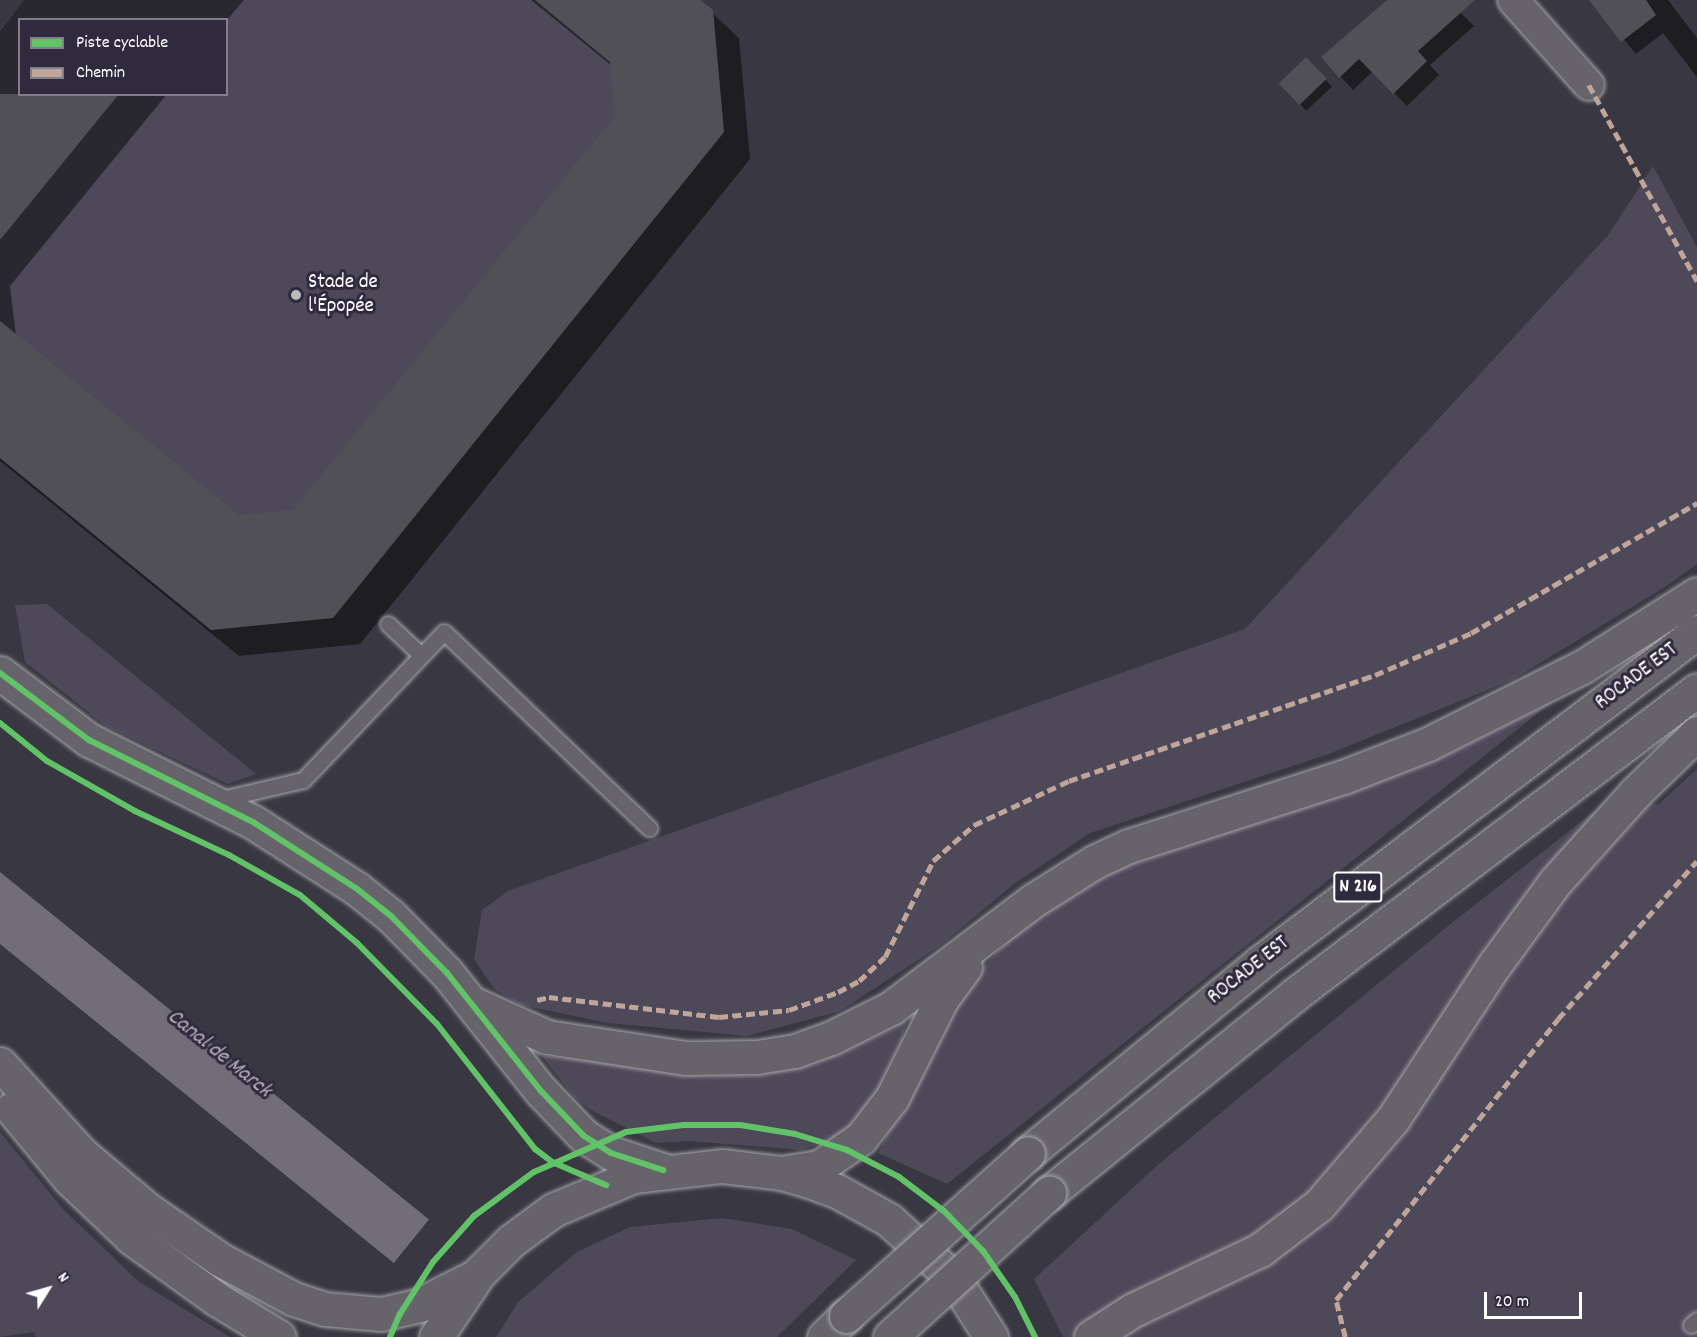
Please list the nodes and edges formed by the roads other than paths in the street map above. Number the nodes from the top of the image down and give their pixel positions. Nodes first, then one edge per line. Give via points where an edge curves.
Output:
1 (1512, 0) edge
2 (1589, 85) dead end
3 (1697, 594) edge
4 (388, 624) dead end
5 (1697, 632) edge
6 (421, 655) junction
7 (0, 673) edge
8 (1697, 690) edge
9 (1697, 733) edge
10 (213, 801) junction
11 (649, 828) dead end
12 (999, 930) junction
13 (472, 1004) junction
14 (0, 1064) edge
15 (0, 1093) edge
16 (663, 1170) junction
17 (781, 1173) junction
18 (479, 1273) junction
19 (835, 1326) edge
20 (279, 1337) edge
21 (436, 1337) edge
22 (890, 1337) edge
23 (992, 1337) edge
24 (1091, 1337) edge

1 - 2 street
3 - 12 main road via 1582,667 1428,744 1343,777 1139,842 1094,862 1034,900
4 - 6 lane
5 - 19 main road, ROCADE EST / N 216, bridge via 1268,957 1028,1153
6 - 10 lane via 303,780
6 - 11 lane via 444,632
7 - 10 main road via 89,740
8 - 22 main road, N 216, bridge via 1294,995 1049,1193
9 - 24 main road via 1636,792 1555,882 1495,964 1393,1119 1319,1205 1260,1250 1133,1310
10 - 13 main road via 292,844 356,888 420,944
12 - 13 main road via 924,985 856,1027 795,1051 757,1057 686,1058 547,1037
12 - 17 main road via 941,1000 892,1098 861,1138 819,1167
13 - 16 main road via 584,1136 634,1163
14 - 18 main road via 82,1154 147,1209 221,1260 294,1299 325,1309 381,1314 419,1305
15 - 20 main road via 70,1179 132,1238 218,1300
16 - 17 main road via 722,1166
16 - 18 main road via 606,1185 562,1206 511,1241
17 - 23 main road via 837,1191 912,1237 954,1279
18 - 21 main road

